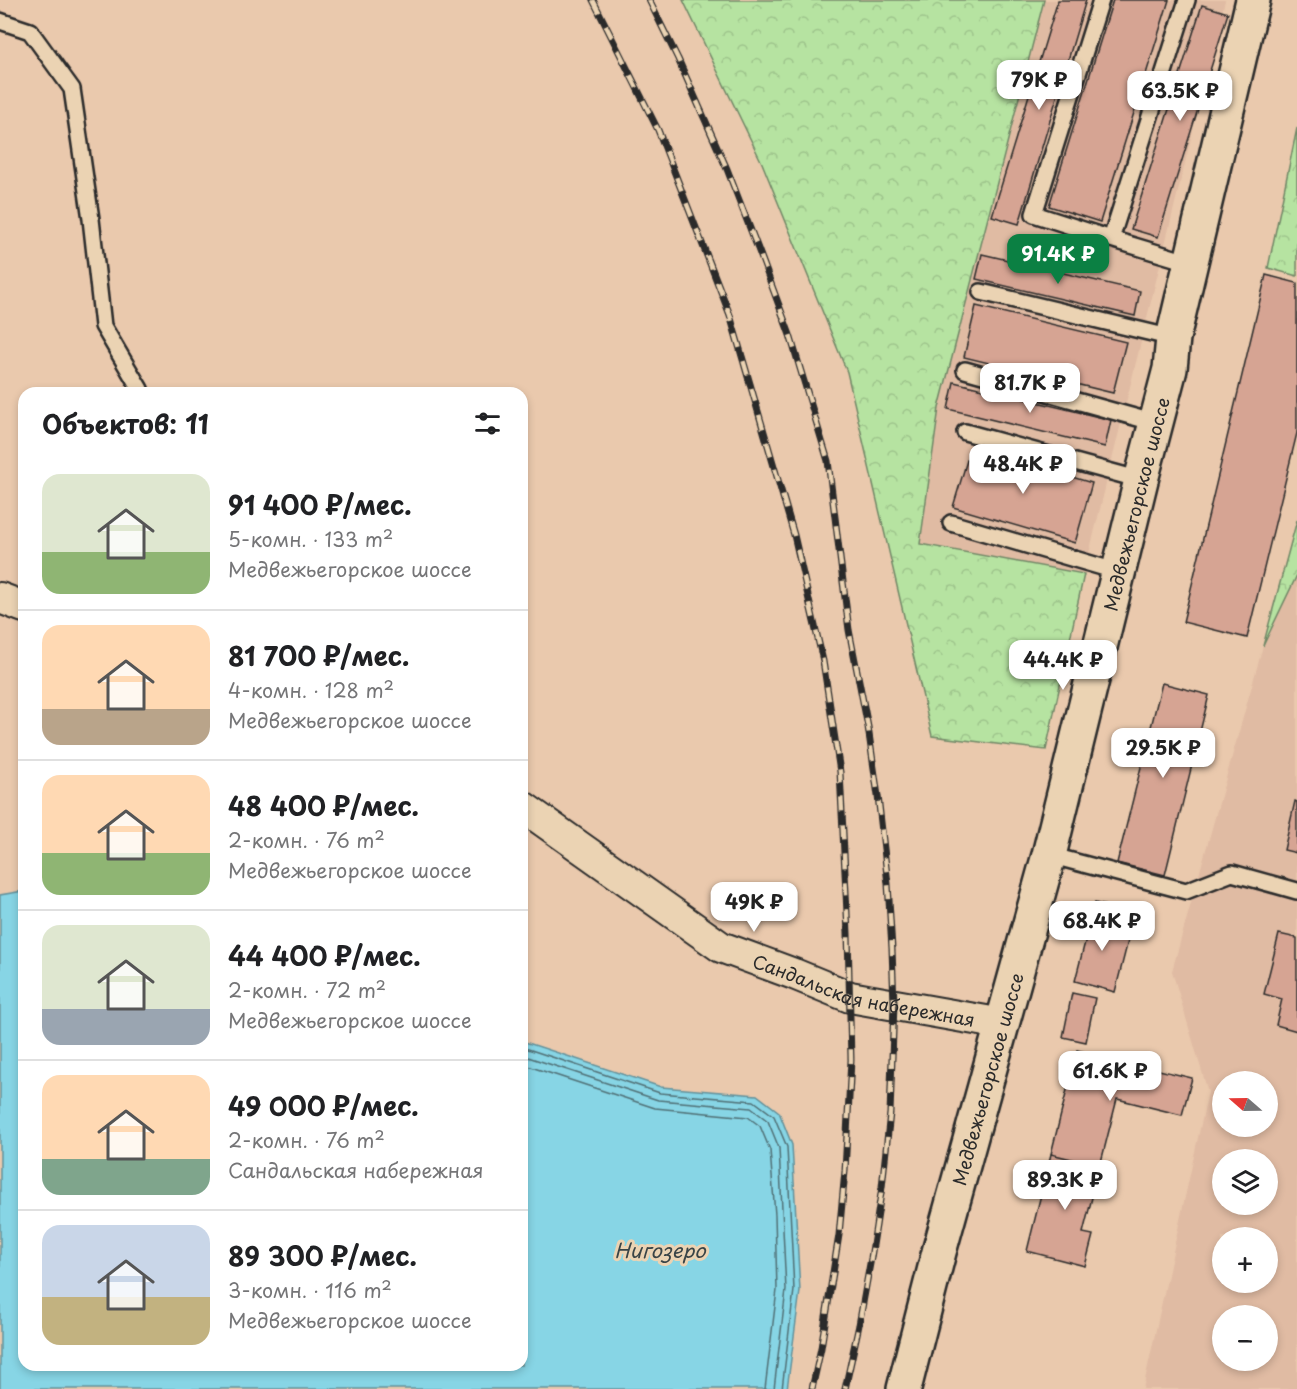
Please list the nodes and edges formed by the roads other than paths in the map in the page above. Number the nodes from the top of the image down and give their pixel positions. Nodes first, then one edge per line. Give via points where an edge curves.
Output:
1 (1101, 0) edge
2 (1187, 0) edge
3 (1249, 3) edge
4 (0, 21) edge
5 (1111, 239) junction
6 (1191, 263) junction
7 (981, 292) dead end
8 (1173, 338) junction
9 (965, 370) dead end
10 (139, 387) edge
11 (1156, 423) junction
12 (965, 432) dead end
13 (1141, 480) junction
14 (951, 523) dead end
15 (1119, 572) junction
16 (0, 598) edge
17 (18, 605) edge
18 (528, 810) edge
19 (1049, 855) junction
20 (1297, 891) edge
21 (1003, 1024) junction
22 (904, 1389) edge

1 - 5 lane via 1034,214
2 - 5 lane
3 - 6 street, Медвежьегорское шоссе
4 - 10 lane via 30,31 72,89 103,326
5 - 6 lane
6 - 8 street, Медвежьегорское шоссе
7 - 8 lane
8 - 11 street, Медвежьегорское шоссе via 1170,369
9 - 11 lane
11 - 13 street, Медвежьегорское шоссе
12 - 13 lane
13 - 15 street, Медвежьегорское шоссе
14 - 15 lane
15 - 19 street, Медвежьегорское шоссе
16 - 17 street
18 - 21 street, Сандальская набережная via 722,946 850,997
19 - 20 lane via 1186,891 1232,873
19 - 21 street, Медвежьегорское шоссе
21 - 22 street, Медвежьегорское шоссе

